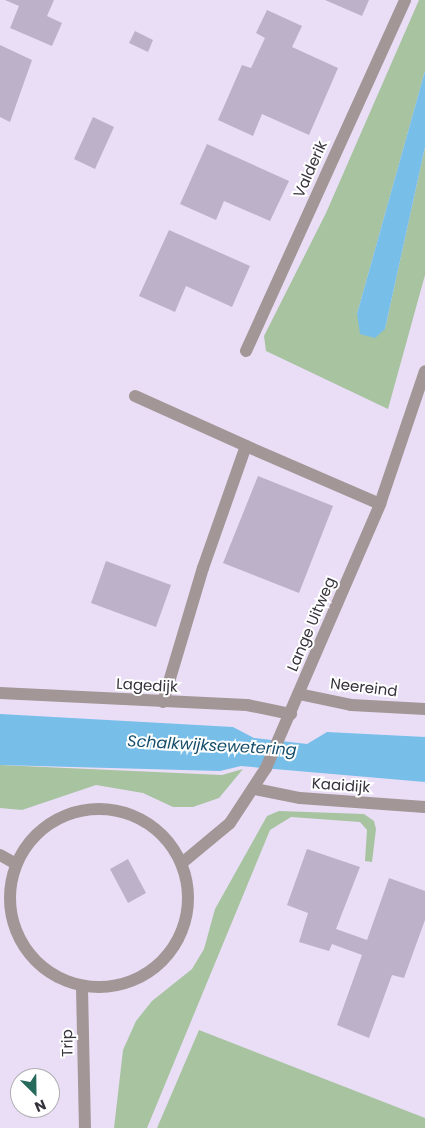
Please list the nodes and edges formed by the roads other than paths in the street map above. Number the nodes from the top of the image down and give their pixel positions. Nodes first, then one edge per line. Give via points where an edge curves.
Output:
1 (405, 0) edge
2 (246, 351) dead end
3 (425, 371) edge
4 (134, 396) dead end
5 (246, 446) junction
6 (380, 504) junction
7 (0, 693) edge
8 (299, 694) junction
9 (163, 702) junction
10 (425, 709) edge
11 (291, 714) junction
12 (255, 789) junction
13 (425, 807) edge
14 (0, 855) edge
15 (182, 863) junction
16 (16, 864) junction
17 (82, 987) junction
18 (85, 1128) edge

1 - 2 street, Valderik
3 - 6 street, Lange Uitweg
4 - 5 street
5 - 6 street
5 - 9 street via 203,568
6 - 8 street, Lange Uitweg
7 - 9 street, Lagedijk
8 - 10 street, Neereind via 351,705
8 - 11 street, Lange Uitweg
9 - 11 street, Lagedijk via 246,705
11 - 12 street, Lange Uitweg
12 - 13 street, Kaaidijk via 300,798
12 - 15 street, Lange Uitweg via 230,823
14 - 16 street
15 - 16 street via 161,832 135,815 106,808 74,811 47,824 25,846
15 - 17 street via 189,907 180,936 163,962 136,980 106,988
16 - 17 street via 8,893 14,931 36,964 62,981
17 - 18 street, Trip

